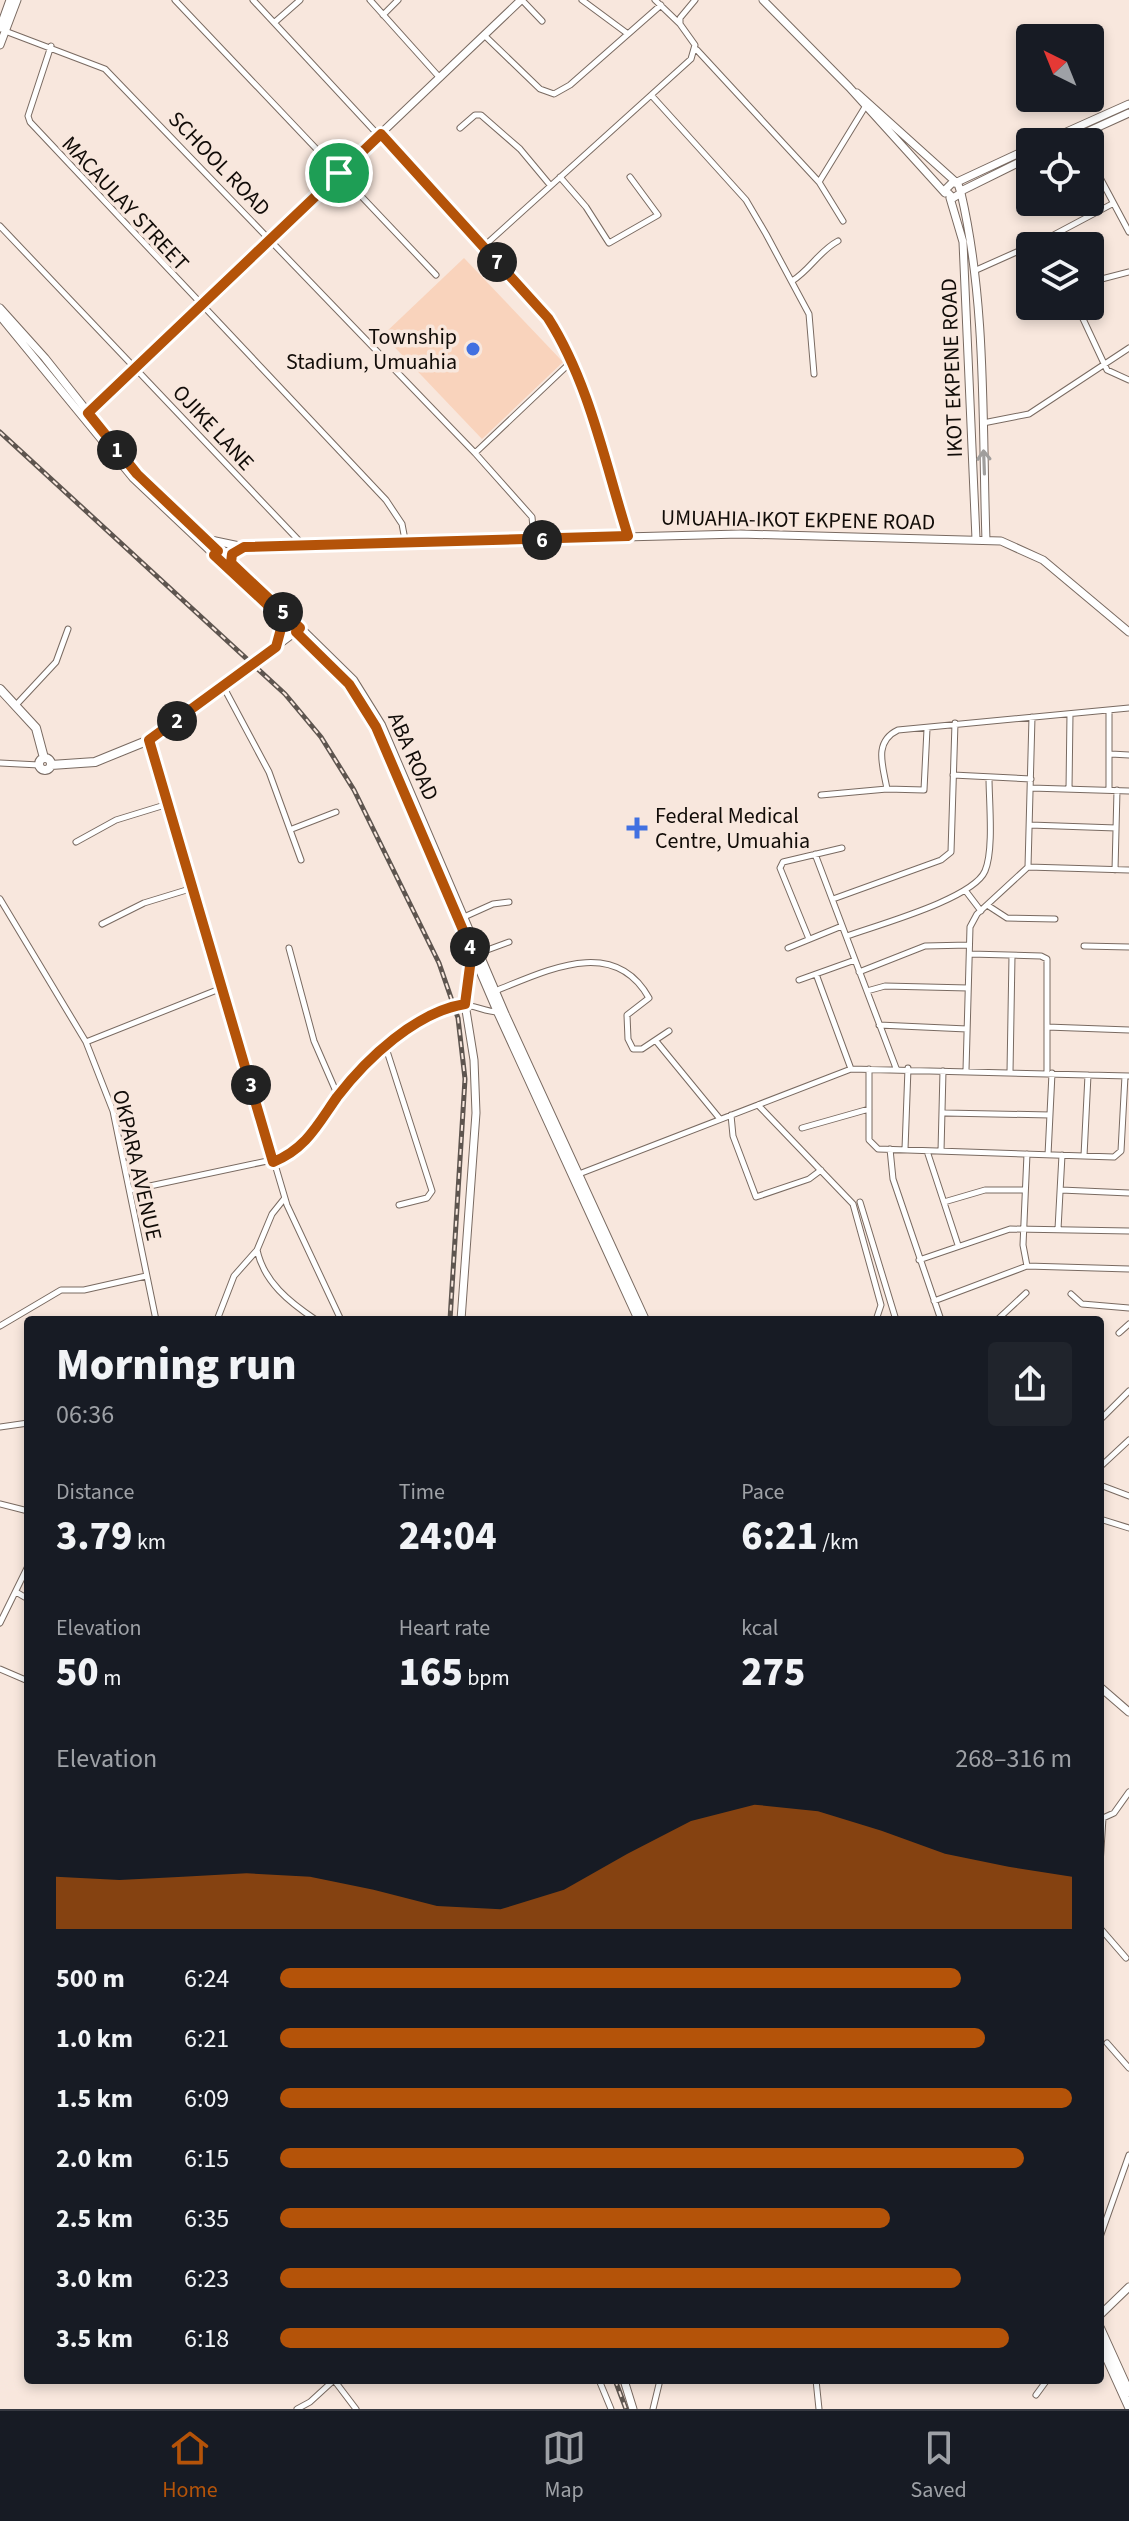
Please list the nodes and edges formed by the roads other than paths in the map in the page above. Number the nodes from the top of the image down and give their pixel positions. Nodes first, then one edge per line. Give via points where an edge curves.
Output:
1 (10, 0) edge
2 (17, 0) edge
3 (175, 0) edge
4 (253, 0) edge
5 (300, 0) edge
6 (370, 0) edge
7 (398, 0) edge
8 (521, 0) edge
9 (582, 0) edge
10 (655, 0) edge
11 (695, 0) edge
12 (763, 0) edge
13 (661, 5) junction
14 (383, 15) junction
15 (542, 21) dead end
16 (679, 21) junction
17 (275, 22) junction
18 (3, 30) edge
19 (628, 34) junction
20 (484, 35) junction
21 (0, 45) edge
22 (51, 46) junction
23 (696, 49) junction
24 (440, 78) junction
25 (849, 87) junction
26 (652, 96) junction
27 (1129, 104) edge
28 (865, 107) junction
29 (1129, 113) edge
30 (460, 128) dead end
31 (1075, 128) edge
32 (1101, 128) edge
33 (381, 134) junction
34 (1016, 154) edge
35 (1016, 164) edge
36 (339, 173) junction
37 (560, 177) junction
38 (630, 177) dead end
39 (819, 182) junction
40 (954, 182) junction
41 (550, 185) junction
42 (1104, 188) edge
43 (961, 192) junction
44 (948, 195) junction
45 (1112, 204) junction
46 (843, 221) dead end
47 (0, 226) edge
48 (1059, 232) edge
49 (1129, 232) edge
50 (271, 239) junction
51 (838, 241) dead end
52 (483, 247) junction
53 (1016, 252) edge
54 (974, 271) junction
55 (1129, 272) edge
56 (436, 275) dead end
57 (1104, 278) edge
58 (792, 281) junction
59 (201, 305) junction
60 (0, 308) edge
61 (0, 316) edge
62 (1084, 320) edge
63 (1129, 348) edge
64 (571, 362) junction
65 (1104, 363) junction
66 (137, 367) junction
67 (814, 374) dead end
68 (1129, 380) edge
69 (86, 415) junction
70 (982, 423) junction
71 (475, 453) junction
72 (628, 536) junction
73 (206, 539) junction
74 (976, 539) junction
75 (534, 540) junction
76 (986, 540) junction
77 (226, 545) junction
78 (406, 545) junction
79 (244, 547) junction
80 (305, 547) junction
81 (235, 551) junction
82 (219, 555) junction
83 (231, 563) junction
84 (273, 610) junction
85 (68, 629) dead end
86 (298, 630) junction
87 (1129, 632) edge
88 (276, 647) junction
89 (314, 649) junction
90 (223, 686) junction
91 (0, 689) edge
92 (16, 705) junction
93 (1129, 708) edge
94 (1109, 710) junction
95 (1070, 714) junction
96 (1032, 717) junction
97 (955, 723) junction
98 (927, 729) junction
99 (149, 740) junction
100 (1111, 754) junction
101 (1129, 755) edge
102 (0, 763) edge
103 (45, 763) junction
104 (953, 775) junction
105 (989, 778) junction
106 (1031, 779) junction
107 (404, 784) junction
108 (1031, 788) junction
109 (887, 789) junction
110 (1069, 789) junction
111 (1109, 790) junction
112 (1117, 790) junction
113 (1129, 791) edge
114 (821, 795) dead end
115 (168, 804) junction
116 (336, 812) dead end
117 (1030, 825) junction
118 (1116, 828) junction
119 (292, 829) junction
120 (76, 842) dead end
121 (842, 848) dead end
122 (815, 854) junction
123 (301, 860) dead end
124 (1028, 867) junction
125 (1115, 870) junction
126 (1129, 870) edge
127 (193, 888) junction
128 (965, 890) junction
129 (0, 899) edge
130 (833, 899) junction
131 (509, 902) dead end
132 (987, 905) junction
133 (981, 911) junction
134 (464, 917) junction
135 (1055, 919) dead end
136 (102, 924) dead end
137 (843, 926) junction
138 (847, 936) junction
139 (809, 939) junction
140 (509, 942) dead end
141 (969, 945) junction
142 (1084, 946) dead end
143 (1129, 947) edge
144 (289, 948) dead end
145 (788, 948) dead end
146 (475, 952) junction
147 (970, 954) junction
148 (1012, 956) junction
149 (855, 959) junction
150 (859, 972) junction
151 (816, 974) junction
152 (799, 980) dead end
153 (222, 988) junction
154 (968, 988) junction
155 (495, 991) junction
156 (867, 991) junction
157 (465, 1004) junction
158 (498, 1012) junction
159 (879, 1025) junction
160 (1047, 1027) junction
161 (967, 1029) junction
162 (1129, 1030) edge
163 (669, 1031) dead end
164 (656, 1041) junction
165 (86, 1042) junction
166 (386, 1048) junction
167 (896, 1068) junction
168 (908, 1068) junction
169 (851, 1069) junction
170 (869, 1069) junction
171 (966, 1070) junction
172 (943, 1071) junction
173 (1010, 1072) junction
174 (1049, 1074) junction
175 (1088, 1075) junction
176 (1127, 1076) edge
177 (338, 1096) junction
178 (758, 1105) junction
179 (869, 1109) junction
180 (945, 1113) junction
181 (731, 1115) junction
182 (1050, 1115) junction
183 (720, 1119) junction
184 (802, 1128) dead end
185 (890, 1149) junction
186 (905, 1149) junction
187 (927, 1150) junction
188 (941, 1151) junction
189 (1027, 1154) junction
190 (1048, 1155) junction
191 (1062, 1155) junction
192 (1084, 1156) junction
193 (273, 1162) junction
194 (821, 1170) junction
195 (577, 1175) junction
196 (131, 1190) junction
197 (1025, 1190) junction
198 (1061, 1190) junction
199 (1129, 1193) edge
200 (284, 1199) junction
201 (860, 1202) dead end
202 (944, 1202) junction
203 (399, 1205) dead end
204 (1024, 1228) junction
205 (1058, 1229) junction
206 (1129, 1231) edge
207 (958, 1245) junction
208 (257, 1250) junction
209 (919, 1260) junction
210 (1027, 1266) junction
211 (1129, 1269) edge
212 (146, 1276) junction
213 (1026, 1293) dead end
214 (1071, 1294) dead end
215 (934, 1301) junction
216 (1129, 1308) edge
217 (155, 1316) edge
218 (219, 1316) edge
219 (311, 1316) edge
220 (339, 1316) edge
221 (461, 1316) edge
222 (637, 1316) edge
223 (643, 1316) edge
224 (877, 1316) edge
225 (895, 1316) edge
226 (938, 1316) edge
227 (1001, 1316) edge
228 (1129, 1324) edge
229 (0, 1326) edge
230 (1119, 1333) dead end
231 (1129, 1391) edge
232 (1104, 1416) edge
233 (24, 1424) edge
234 (0, 1427) edge
235 (1129, 1440) edge
236 (1104, 1463) edge
237 (1104, 1487) edge
238 (1129, 1496) edge
239 (0, 1504) edge
240 (24, 1510) edge
241 (1104, 1520) edge
242 (1129, 1528) edge
243 (24, 1575) edge
244 (16, 1592) junction
245 (24, 1597) edge
246 (0, 1623) edge
247 (0, 1669) edge
248 (24, 1679) edge
249 (1104, 1690) edge
250 (1129, 1712) edge
251 (1129, 1792) edge
252 (1104, 1818) edge
253 (1104, 1933) edge
254 (1126, 1958) dead end
255 (1107, 2043) dead end
256 (1129, 2068) edge
257 (1129, 2155) edge
258 (1104, 2226) edge
259 (1129, 2287) edge
260 (1104, 2311) edge
261 (1104, 2337) edge
262 (1104, 2352) edge
263 (329, 2384) edge
264 (337, 2384) edge
265 (601, 2384) edge
266 (625, 2384) edge
267 (659, 2384) edge
268 (816, 2384) edge
269 (1044, 2384) edge
270 (1129, 2392) edge
271 (1036, 2395) dead end
272 (1129, 2407) edge
273 (300, 2409) edge
274 (356, 2409) edge
275 (611, 2409) edge
276 (633, 2409) edge
277 (653, 2409) edge
278 (819, 2409) edge

1 - 18 street
2 - 18 street
3 - 36 street
4 - 17 street
5 - 17 street
6 - 14 street
7 - 14 street
8 - 15 street
8 - 20 street
9 - 19 street
10 - 13 street
11 - 16 street
12 - 25 street
13 - 16 street
13 - 19 street
14 - 24 street
16 - 23 street
17 - 33 street
18 - 21 street
18 - 22 street, SCHOOL ROAD
19 - 20 street via 554,94 540,89
20 - 24 street
22 - 50 street, SCHOOL ROAD via 105,69
22 - 59 street, MACAULAY STREET via 30,122
23 - 26 street
23 - 39 street
24 - 33 street
25 - 28 street, IKOT EKPENE ROAD
25 - 40 street
26 - 37 street
26 - 58 street via 746,200
27 - 31 street
28 - 39 street
28 - 44 street, IKOT EKPENE ROAD
29 - 32 street
30 - 41 street via 481,115
33 - 36 street
33 - 52 street
34 - 40 street
35 - 43 street
36 - 50 street
36 - 56 street
37 - 38 street via 609,243 658,215
37 - 41 street
39 - 46 street
40 - 43 street
40 - 44 street via 947,185
41 - 52 street
42 - 45 street
43 - 44 street
43 - 54 street
44 - 74 street, IKOT EKPENE ROAD via 963,242
45 - 48 street
45 - 49 street
47 - 66 street, OJIKE LANE
50 - 59 street
50 - 71 street, SCHOOL ROAD
51 - 58 street
52 - 64 street via 548,318
53 - 54 street
54 - 70 street
55 - 57 street
58 - 67 street via 809,314
59 - 66 street
59 - 78 street, MACAULAY STREET via 386,500 402,524
60 - 69 street, ABA ROAD
61 - 69 street, ABA ROAD
62 - 65 street
63 - 65 street
64 - 71 street
64 - 72 street
65 - 68 street via 1107,370
65 - 70 street via 1029,414
66 - 69 street
66 - 80 street, OJIKE LANE
69 - 73 street, ABA ROAD via 137,474
69 - 82 street, ABA ROAD via 133,478
76 -> 70 street
71 - 75 street, SCHOOL ROAD via 532,517
72 - 74 street, UMUAHIA-IKOT EKPENE ROAD
72 - 75 street, UMUAHIA-IKOT EKPENE ROAD
73 - 77 street, UMUAHIA-IKOT EKPENE ROAD
73 - 82 street, ABA ROAD
74 - 76 street, UMUAHIA-IKOT EKPENE ROAD
75 - 78 street, UMUAHIA-IKOT EKPENE ROAD
76 - 87 street, UMUAHIA-IKOT EKPENE ROAD via 1014,545 1043,560
77 - 79 street, UMUAHIA-IKOT EKPENE ROAD
77 - 82 street
78 - 80 street, UMUAHIA-IKOT EKPENE ROAD
79 - 80 street, UMUAHIA-IKOT EKPENE ROAD
79 - 81 street
81 - 82 street
81 - 83 street
82 - 83 street, ABA ROAD
82 - 84 street, ABA ROAD
83 - 86 street, ABA ROAD
84 - 86 street, ABA ROAD
84 - 88 main road via 283,629
85 - 92 street via 56,662
86 - 88 main road
86 - 89 main road, ABA ROAD
86 - 107 main road, ABA ROAD via 364,695
88 - 89 main road via 296,642
88 - 90 main road
89 - 107 main road, ABA ROAD via 360,698
90 - 99 main road
90 - 119 street via 269,772
91 - 92 main road
92 - 103 main road via 36,728
93 - 94 street
94 - 95 street
94 - 100 street
95 - 96 street
95 - 110 street
96 - 97 street
96 - 106 street
97 - 98 street
97 - 104 street
98 - 109 street via 898,730 886,738 880,749
98 - 109 street via 925,789
99 - 103 main road via 95,762
99 - 115 street
100 - 101 street
100 - 111 street
102 - 103 street
104 - 105 street
104 - 130 street via 953,847 947,857
105 - 106 street
105 - 128 street via 987,868
106 - 108 street
107 - 134 main road, ABA ROAD
107 - 146 main road, ABA ROAD
108 - 110 street
108 - 117 street
109 - 114 street
110 - 111 street
111 - 112 street
112 - 113 street
112 - 118 street
115 - 120 street via 116,820
115 - 127 street
116 - 119 street
117 - 118 street
117 - 124 street
118 - 125 street
119 - 123 street
121 - 122 street
122 - 130 street
122 - 139 street via 783,862 780,868
124 - 125 street
124 - 132 street
125 - 126 street
127 - 136 street via 144,903
127 - 153 street
128 - 133 street
128 - 138 street
129 - 165 street, OKPARA AVENUE
130 - 137 street
131 - 134 street
132 - 133 street
132 - 135 street via 1007,918
133 - 141 street via 970,927
134 - 146 main road, ABA ROAD
137 - 138 street
137 - 139 street
138 - 149 street
139 - 145 street
140 - 146 street
141 - 147 street
141 - 150 street via 925,946
142 - 143 street
144 - 177 street via 314,1041
146 - 155 main road, ABA ROAD
146 - 157 street
146 - 158 main road, ABA ROAD
147 - 148 street
147 - 154 street
148 - 160 street via 1047,959
148 - 173 street
149 - 150 street
149 - 151 street
150 - 156 street
151 - 152 street
151 - 169 street
153 - 165 street
153 - 193 street
154 - 156 street via 885,986
154 - 161 street
155 - 164 street via 546,972 604,961 633,977 649,998 627,1015 631,1046 637,1050
155 - 195 main road, ABA ROAD
156 - 159 street
157 - 158 street
157 - 166 street via 432,1012
157 - 221 street via 476,1113
158 - 195 main road, ABA ROAD
159 - 161 street
159 - 167 street
160 - 162 street
160 - 174 street
161 - 171 street
163 - 164 street
164 - 183 street
165 - 196 street, OKPARA AVENUE via 113,1111
166 - 177 street
166 - 203 street via 432,1191 427,1198
167 - 168 street
167 - 170 street
168 - 172 street
168 - 186 street
169 - 170 street
169 - 178 street
170 - 179 street
171 - 172 street
171 - 173 street
172 - 180 street
173 - 174 street
174 - 175 street
174 - 182 street
175 - 176 street
175 - 192 street
176 - 192 street via 1119,1155
177 - 193 street via 305,1143
178 - 181 street
178 - 194 street
179 - 184 street
179 - 185 street via 870,1143
180 - 182 street
180 - 188 street
181 - 183 street
181 - 194 street via 733,1136 756,1197
182 - 190 street
183 - 195 street
185 - 186 street
185 - 209 street via 893,1179
186 - 187 street
187 - 188 street
187 - 202 street
188 - 189 street
189 - 190 street
189 - 197 street
190 - 191 street
191 - 192 street
191 - 198 street
193 - 196 street
193 - 200 street
194 - 224 street via 853,1204 881,1305
195 - 222 main road, ABA ROAD
195 - 223 main road, ABA ROAD
196 - 212 street, OKPARA AVENUE
197 - 202 street via 985,1190
197 - 204 street
198 - 199 street
198 - 205 street
200 - 208 street
200 - 220 street
201 - 225 street
202 - 207 street
204 - 205 street
204 - 207 street
204 - 210 street
205 - 206 street
207 - 209 street
208 - 218 street via 234,1276
208 - 219 street via 264,1274
209 - 215 street
210 - 211 street
210 - 215 street
212 - 217 street, OKPARA AVENUE
212 - 229 street via 61,1290
213 - 227 street
214 - 216 street via 1082,1304
215 - 226 street
228 - 230 street
231 - 232 street
233 - 234 street
235 - 236 street
237 - 238 street
239 - 240 street
241 - 242 street
243 - 244 street
244 - 245 street
244 - 246 street
247 - 248 street
249 - 250 street
251 - 252 street
253 - 254 street
255 - 256 street
257 - 258 street
259 - 260 street
261 - 270 main road
262 - 272 main road
263 - 273 street
264 - 274 street
265 - 275 street
266 - 276 street
267 - 277 street
268 - 278 street
269 - 271 street

